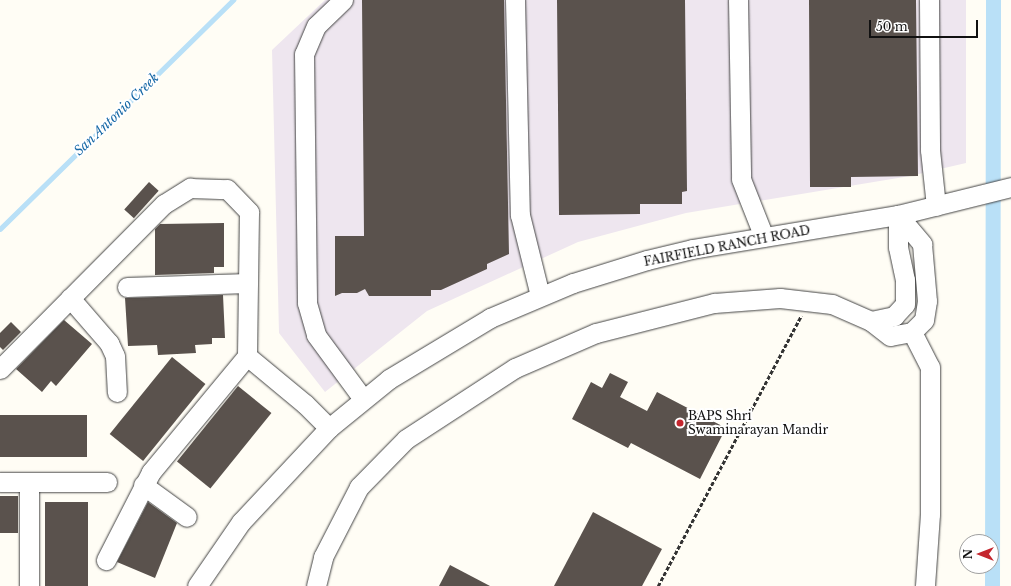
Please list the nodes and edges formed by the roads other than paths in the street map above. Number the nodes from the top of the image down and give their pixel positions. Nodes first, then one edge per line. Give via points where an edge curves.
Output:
1 (342, 0) edge
2 (515, 0) edge
3 (738, 0) edge
4 (929, 0) edge
5 (1011, 187) edge
6 (936, 206) junction
7 (898, 215) junction
8 (764, 237) junction
9 (248, 283) junction
10 (127, 287) dead end
11 (540, 296) junction
12 (70, 298) junction
13 (871, 321) junction
14 (912, 332) junction
15 (247, 356) junction
16 (0, 369) edge
17 (117, 392) dead end
18 (363, 399) junction
19 (329, 428) junction
20 (0, 482) edge
21 (107, 482) dead end
22 (29, 483) junction
23 (143, 485) junction
24 (187, 517) dead end
25 (106, 560) dead end
26 (202, 584) edge
27 (29, 586) edge
28 (316, 586) edge
29 (925, 586) edge

1 - 18 street via 316,26 304,54 307,303 316,335
2 - 11 street via 520,215
3 - 8 street via 741,180
4 - 6 street via 930,150
5 - 6 street, FAIRFIELD RANCH ROAD
6 - 7 street, FAIRFIELD RANCH ROAD
7 - 8 street, FAIRFIELD RANCH ROAD
7 - 13 street via 898,247 905,280 905,304 894,316
7 - 14 street via 922,244 923,251 927,301 924,320
8 - 11 street, FAIRFIELD RANCH ROAD via 647,260
9 - 10 street
9 - 12 street via 249,212 227,189 190,188 164,204
9 - 15 street
11 - 18 street, FAIRFIELD RANCH ROAD via 459,335
12 - 16 street
12 - 17 street via 98,329 115,356
13 - 14 street via 890,336
13 - 28 street via 832,304 808,301 780,298 714,303 596,333 515,368 406,439 359,487 323,557
14 - 29 street via 930,366 930,514
15 - 19 street via 305,404
15 - 23 street via 177,438
18 - 19 street, FAIRFIELD RANCH ROAD
19 - 26 street, FAIRFIELD RANCH ROAD via 246,516
20 - 22 street
21 - 22 street
22 - 27 street
23 - 24 street
23 - 25 street

